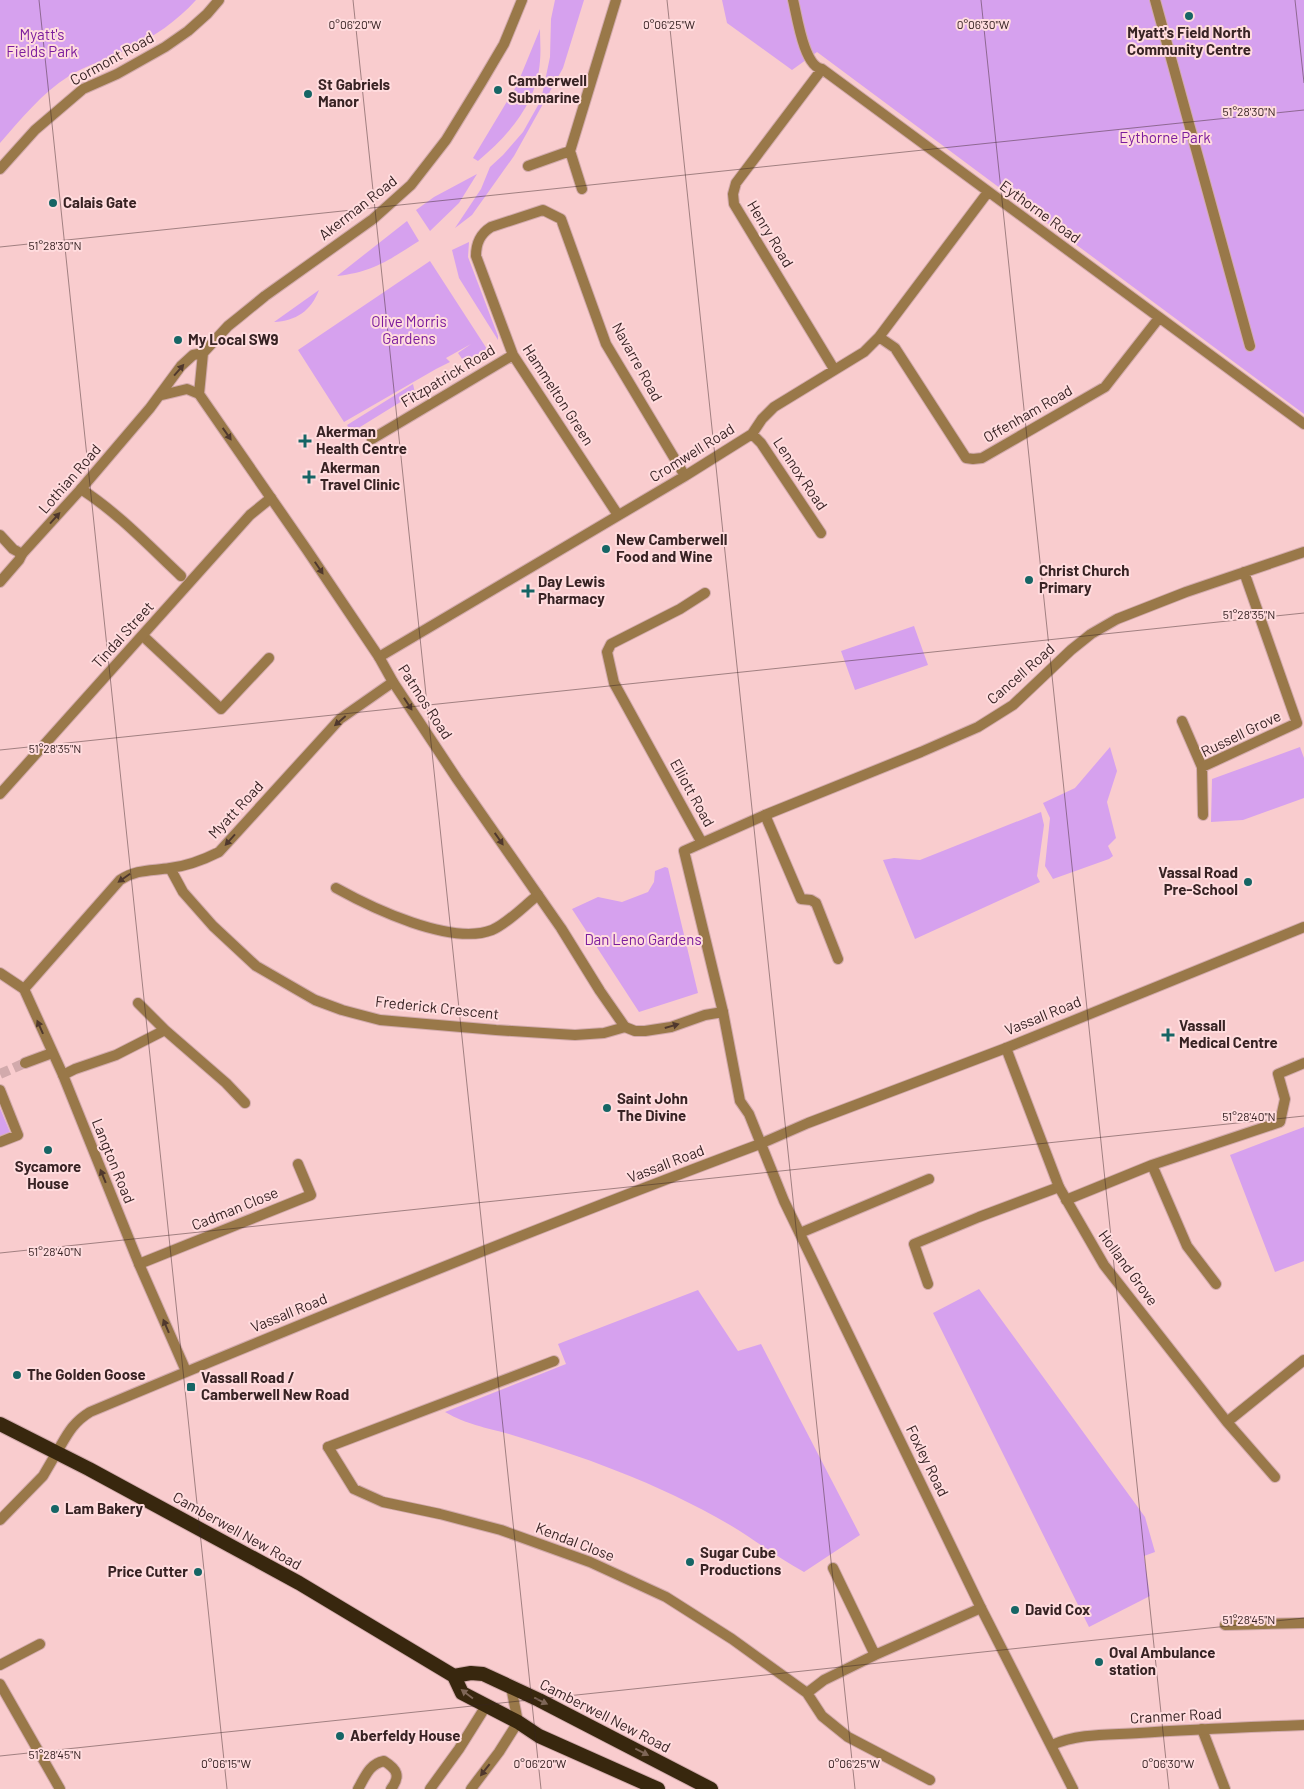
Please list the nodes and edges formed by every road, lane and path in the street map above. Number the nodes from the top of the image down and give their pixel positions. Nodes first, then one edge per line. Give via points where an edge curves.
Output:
1 (219, 0) edge
2 (522, 0) edge
3 (616, 0) edge
4 (794, 0) edge
5 (1155, 0) edge
6 (822, 69) junction
7 (570, 150) junction
8 (528, 166) dead end
9 (0, 169) edge
10 (582, 190) dead end
11 (988, 192) junction
12 (543, 210) joint
13 (1159, 318) junction
14 (879, 337) junction
15 (1250, 346) dead end
16 (203, 353) junction
17 (513, 355) junction
18 (834, 369) junction
19 (199, 394) junction
20 (162, 395) junction
21 (1304, 424) edge
22 (752, 434) junction
23 (372, 439) dead end
24 (685, 476) junction
25 (82, 489) junction
26 (270, 498) junction
27 (618, 515) junction
28 (821, 533) dead end
29 (0, 535) edge
30 (1304, 552) edge
31 (22, 554) junction
32 (1244, 572) junction
33 (181, 576) dead end
34 (0, 582) edge
35 (705, 593) dead end
36 (143, 636) junction
37 (379, 657) junction
38 (269, 658) dead end
39 (393, 682) junction
40 (1182, 721) dead end
41 (1202, 767) junction
42 (0, 794) edge
43 (765, 815) junction
44 (1203, 815) dead end
45 (702, 843) junction
46 (170, 868) junction
47 (336, 888) dead end
48 (538, 895) junction
49 (1304, 927) edge
50 (838, 959) dead end
51 (0, 973) edge
52 (24, 989) junction
53 (138, 1003) dead end
54 (723, 1012) junction
55 (625, 1028) junction
56 (165, 1030) junction
57 (1006, 1048) junction
58 (52, 1052) junction
59 (24, 1063) tunnel mouth
60 (1304, 1064) edge
61 (63, 1075) junction
62 (0, 1090) edge
63 (245, 1103) dead end
64 (0, 1142) edge
65 (760, 1144) junction
66 (298, 1164) dead end
67 (1152, 1165) junction
68 (929, 1179) dead end
69 (1059, 1187) junction
70 (1066, 1200) junction
71 (800, 1233) junction
72 (139, 1264) junction
73 (928, 1284) dead end
74 (1216, 1284) dead end
75 (1304, 1360) edge
76 (554, 1361) dead end
77 (186, 1371) junction
78 (1227, 1422) junction
79 (0, 1424) edge
80 (57, 1452) junction
81 (1275, 1477) dead end
82 (0, 1520) edge
83 (833, 1568) dead end
84 (981, 1608) junction
85 (1304, 1623) edge
86 (1225, 1625) dead end
87 (40, 1644) dead end
88 (875, 1655) junction
89 (0, 1665) edge
90 (454, 1676) junction
91 (0, 1684) edge
92 (511, 1688) junction
93 (807, 1692) junction
94 (486, 1706) junction
95 (518, 1722) junction
96 (1304, 1725) edge
97 (1202, 1729) junction
98 (1052, 1745) junction
99 (930, 1780) dead end
100 (639, 1785) edge
101 (60, 1789) edge
102 (358, 1789) edge
103 (391, 1789) edge
104 (430, 1789) edge
105 (471, 1789) edge
106 (658, 1789) edge
107 (711, 1789) edge
108 (1073, 1789) edge
109 (1225, 1789) edge

1 - 9 street, Cormont Road via 194,26 165,47 83,89 35,130
2 - 16 street, Akerman Road via 504,44 482,83 446,140 411,185 373,219 265,296 228,326
3 - 7 street
4 - 6 street, Eythorne Road via 806,50 818,69
5 - 15 street
6 - 11 street, Eythorne Road
6 - 18 street, Henry Road via 736,183 733,194 734,204
7 - 8 street
7 - 10 street
11 - 13 street, Eythorne Road
11 - 14 street, Cromwell Road
12 - 17 street, Hammelton Green via 491,227 481,236 476,248 479,268
12 - 24 street, Navarre Road via 561,219 606,344
13 - 14 street, Offenham Road via 1105,387 982,458 972,460 966,458 895,348
13 - 21 street, Eythorne Road
14 - 18 street, Cromwell Road via 864,352
16 - 19 street
20 -> 16 street, Akerman Road via 181,366 193,355
17 - 23 street, Fitzpatrick Road
17 - 27 street, Hammelton Green
18 - 22 street, Cromwell Road via 774,407
19 - 20 street via 187,389
19 -> 26 street, Patmos Road
20 - 25 street, Lothian Road
22 - 24 street, Cromwell Road
22 - 28 street, Lennox Road
24 - 27 street, Cromwell Road
31 -> 25 street, Lothian Road
25 - 33 street
26 - 36 street, Tindal Street via 250,516
26 -> 37 street, Patmos Road
27 - 37 street, Cromwell Road
29 - 31 street
30 - 32 street, Cancell Road
31 - 34 street, Lothian Road
32 - 41 street, Russell Grove via 1298,723
32 - 43 street, Cancell Road via 1117,619 1071,650 1013,705 978,727
35 - 45 street, Elliott Road via 611,644 607,652 614,682
36 - 38 street via 220,709
36 - 42 street, Tindal Street
37 - 39 street, Patmos Road
39 -> 46 street, Myatt Road via 340,719 219,852 196,863
39 -> 48 street, Patmos Road
40 - 41 street
41 - 44 street, Russell Grove
43 - 45 street, Cancell Road
43 - 50 street via 801,898 816,904
45 - 54 street, Elliott Road via 684,852
46 -> 52 street, Myatt Road via 130,873 120,880
46 - 55 street, Frederick Crescent via 183,892 207,920 256,966 315,1000 342,1010 380,1020 496,1030 575,1034
47 - 48 street via 399,918 448,932 492,930
48 - 55 street, Patmos Road
49 - 57 street, Vassall Road
51 - 52 street
58 -> 52 street, Langton Road
53 - 56 street
55 -> 54 street, Frederick Crescent via 645,1032
54 - 65 street, Elliott Road via 740,1102 749,1114
56 - 61 street
56 - 63 street
57 - 65 street, Vassall Road
57 - 69 street, Holland Grove
58 - 59 street
58 - 61 street, Langton Road
60 - 67 street via 1278,1074 1285,1099 1280,1122
72 -> 61 street, Langton Road
62 - 64 street via 18,1135
65 - 71 street, Foxley Road
65 - 77 street, Vassall Road
66 - 72 street, Cadman Close via 311,1195
67 - 70 street
67 - 74 street via 1187,1246
68 - 71 street
69 - 70 street, Holland Grove
69 - 73 street via 914,1244
70 - 78 street, Holland Grove via 1104,1265
71 - 84 street, Foxley Road
77 -> 72 street, Langton Road
75 - 78 street
76 - 93 street, Kendal Close via 328,1447 354,1489 383,1502 501,1530 590,1562 666,1597
77 - 80 street, Vassall Road via 85,1415 74,1424
78 - 81 street, Holland Grove
79 - 80 highway, Camberwell New Road
80 - 82 street, Vassall Road via 43,1476
80 - 90 highway, Camberwell New Road via 299,1583
83 - 88 street
84 - 88 street
84 - 98 street, Foxley Road
85 - 86 street
87 - 89 street
88 - 93 street
90 - 92 highway, Camberwell New Road via 471,1672 483,1674
94 -> 90 highway, Camberwell New Road via 462,1693
91 - 101 street
92 - 95 street
92 -> 107 highway, Camberwell New Road
93 - 99 street, Kendal Close via 822,1716 848,1737
94 - 95 highway, Camberwell New Road
94 - 104 street
95 - 100 highway, Camberwell New Road via 539,1736
95 -> 105 street
96 - 97 street, Cranmer Road
97 - 98 street, Cranmer Road via 1087,1736
97 - 109 street
98 - 108 street, Foxley Road
100 - 106 highway, Camberwell New Road
102 - 103 street via 376,1762 384,1761 397,1773 397,1782

